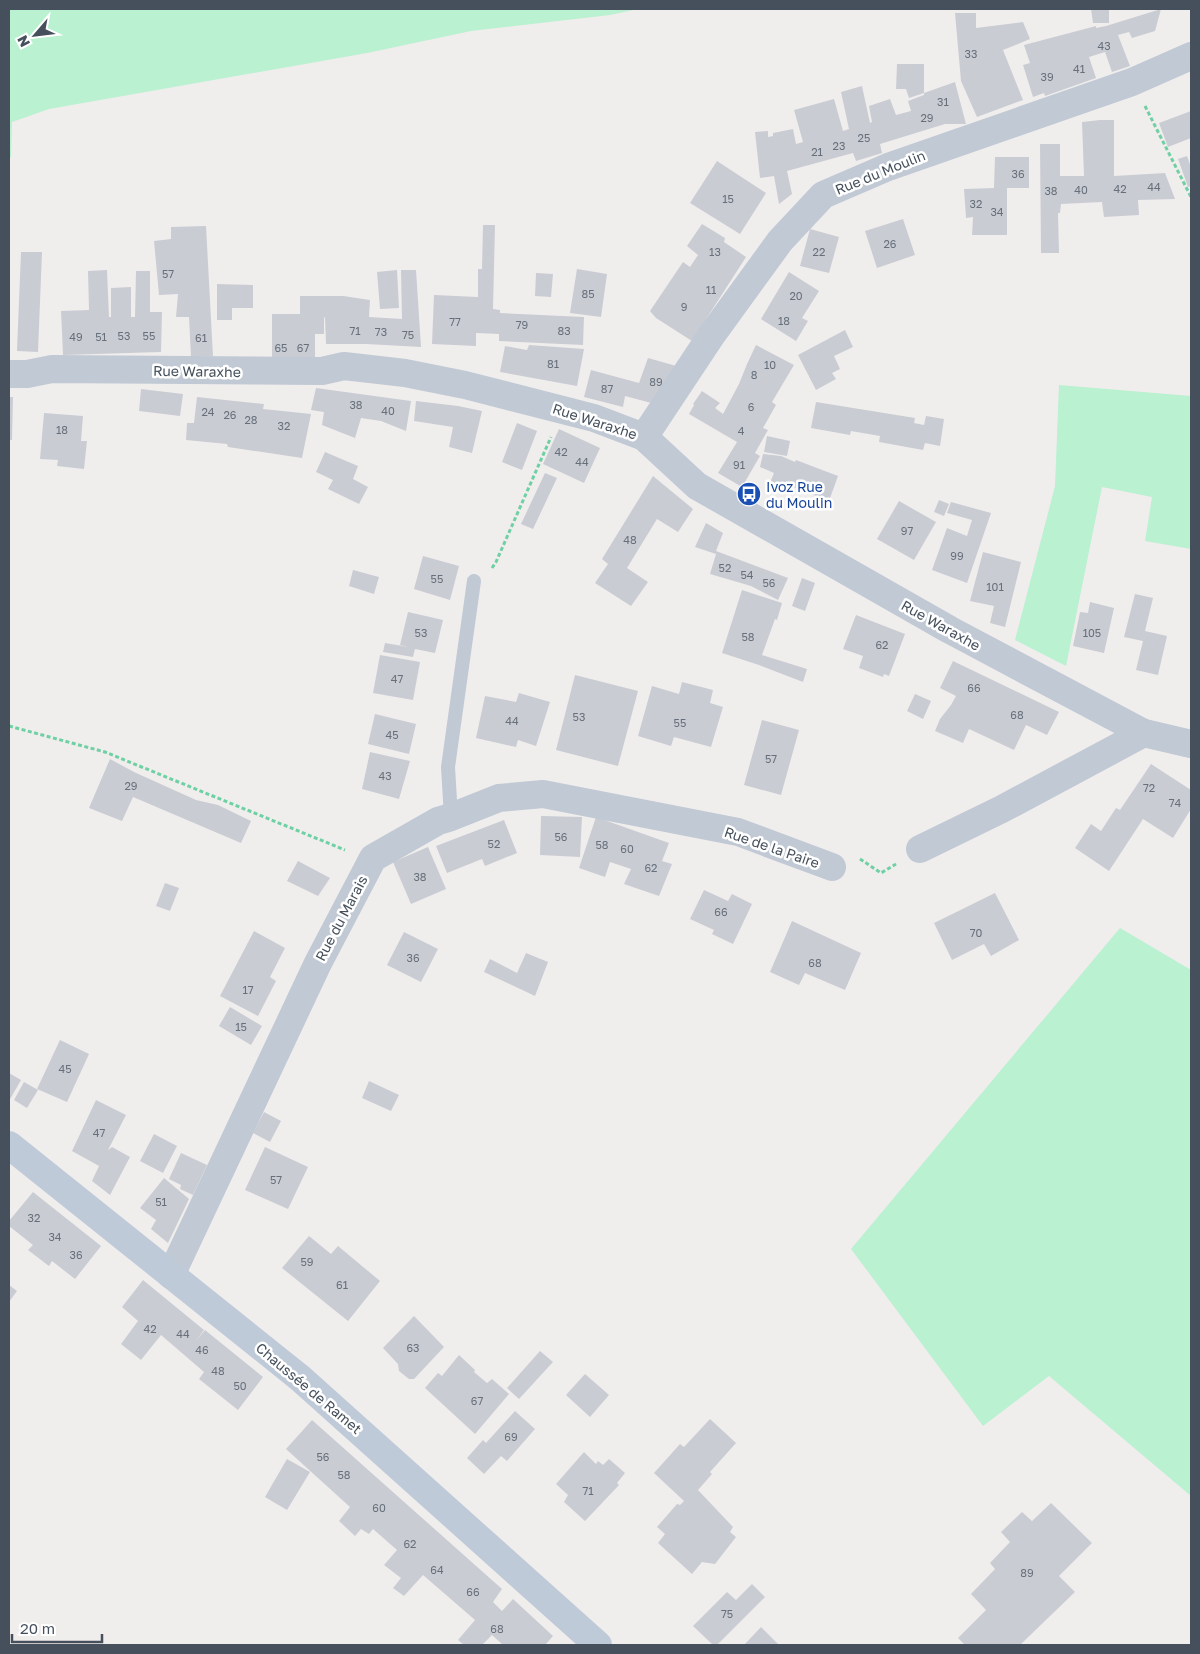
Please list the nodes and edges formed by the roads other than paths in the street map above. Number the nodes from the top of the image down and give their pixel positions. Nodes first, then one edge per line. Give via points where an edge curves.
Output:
1 (1191, 56) edge
2 (9, 374) edge
3 (644, 437) junction
4 (474, 581) road end
5 (1144, 733) junction
6 (1191, 744) edge
7 (451, 817) junction
8 (920, 849) road end
9 (832, 867) road end
10 (9, 1145) edge
11 (171, 1275) junction
12 (598, 1645) edge

1 - 3 street, Rue du Moulin via 1132,82 888,167 823,195 774,248
2 - 3 street, Rue Waraxhe via 52,369 322,371 344,366 405,373 465,385 561,408
3 - 5 street, Rue Waraxhe via 697,486 721,501 950,630
4 - 7 lane via 448,767
5 - 6 street, Rue Waraxhe
5 - 8 street
7 - 9 street, Rue de la Paire via 500,798 544,794 738,832
7 - 11 street, Rue du Marais via 438,821 371,861 318,963
10 - 11 main road, Chaussée de Ramet
11 - 12 main road, Chaussée de Ramet via 300,1378

